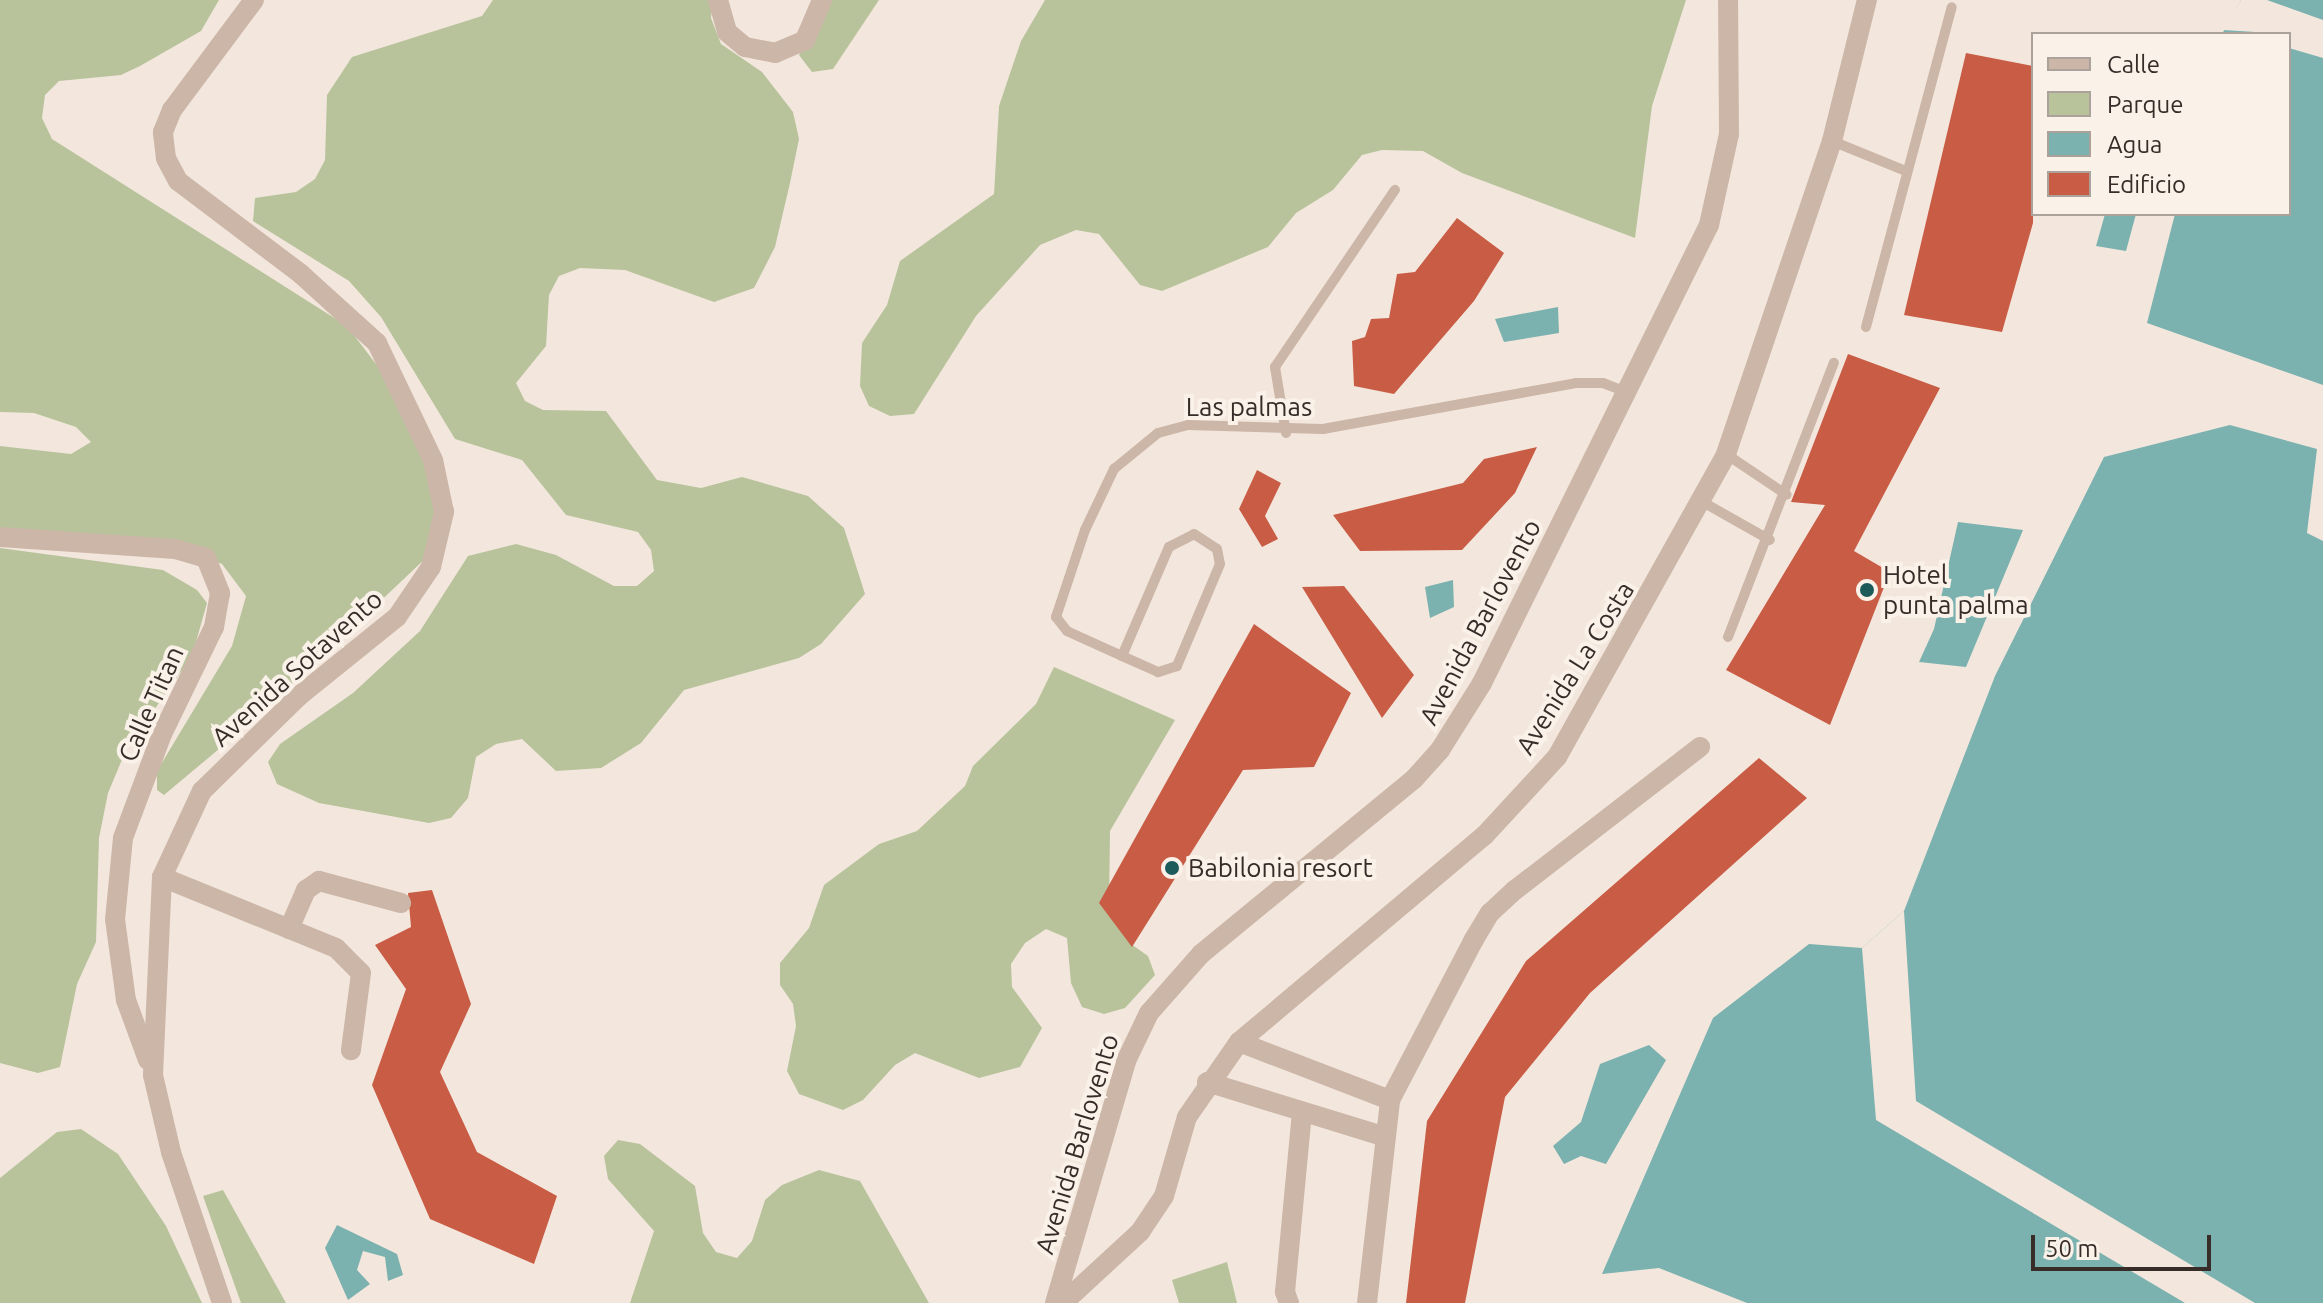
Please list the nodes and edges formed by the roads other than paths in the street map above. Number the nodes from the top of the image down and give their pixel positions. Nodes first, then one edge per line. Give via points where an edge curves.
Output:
1 (254, 0) edge
2 (718, 0) edge
3 (822, 0) edge
4 (1728, 0) edge
5 (1867, 0) edge
6 (1952, 7) dead end
7 (1832, 141) junction
8 (1906, 171) junction
9 (1395, 190) dead end
10 (1866, 327) dead end
11 (1834, 363) dead end
12 (1629, 392) junction
13 (1286, 433) junction
14 (1726, 454) junction
15 (1787, 495) junction
16 (1701, 501) junction
17 (0, 537) edge
18 (1770, 540) junction
19 (1728, 637) dead end
20 (1122, 656) junction
21 (1700, 747) dead end
22 (162, 877) junction
23 (401, 903) dead end
24 (289, 929) junction
25 (1239, 1042) junction
26 (351, 1050) dead end
27 (153, 1075) junction
28 (1207, 1082) junction
29 (1390, 1100) junction
30 (1302, 1112) junction
31 (1383, 1136) junction
32 (222, 1303) edge
33 (1055, 1303) edge
34 (1063, 1303) edge
35 (1289, 1303) edge
36 (1367, 1303) edge

1 - 22 street, Avenida Sotavento via 172,110 163,132 166,158 178,181 301,274 377,343 433,460 444,512 431,567 397,617 299,696 202,791
2 - 3 street via 727,32 745,47 775,53 805,40
4 - 12 street, Avenida Barlovento via 1732,87 1721,180 1691,268
5 - 7 street, Avenida La Costa
6 - 8 lane
7 - 8 lane
7 - 14 street, Avenida La Costa
8 - 10 lane
9 - 13 lane via 1275,367
11 - 15 lane
12 - 13 lane, Las palmas via 1603,383 1576,383
12 - 33 street, Avenida Barlovento via 1482,683 1440,750 1182,971 1149,1013 1126,1061
13 - 20 lane, Las palmas via 1188,425 1158,433 1114,469 1085,530 1056,617 1067,631
14 - 15 lane
14 - 16 street, Avenida La Costa
15 - 18 lane
16 - 18 lane
16 - 25 street, Avenida La Costa via 1557,757 1484,836
17 - 27 street, Calle Titan via 175,549 206,558 220,593 214,627 162,734 123,838 115,919 126,1000
18 - 19 lane
20 - 20 lane, Las palmas via 1158,672 1177,666 1220,564 1209,539 1194,534 1169,547
21 - 29 street via 1490,913
22 - 24 street
22 - 27 street, Avenida Sotavento
23 - 24 street via 319,881 306,890
24 - 26 street via 336,948 361,973
25 - 28 street, Avenida La Costa
25 - 29 street
27 - 32 street, Avenida Sotavento via 171,1152
28 - 30 street
28 - 34 street, Avenida La Costa via 1187,1117 1164,1196 1140,1232
29 - 31 street
30 - 31 street
30 - 35 street via 1285,1292
31 - 36 street

